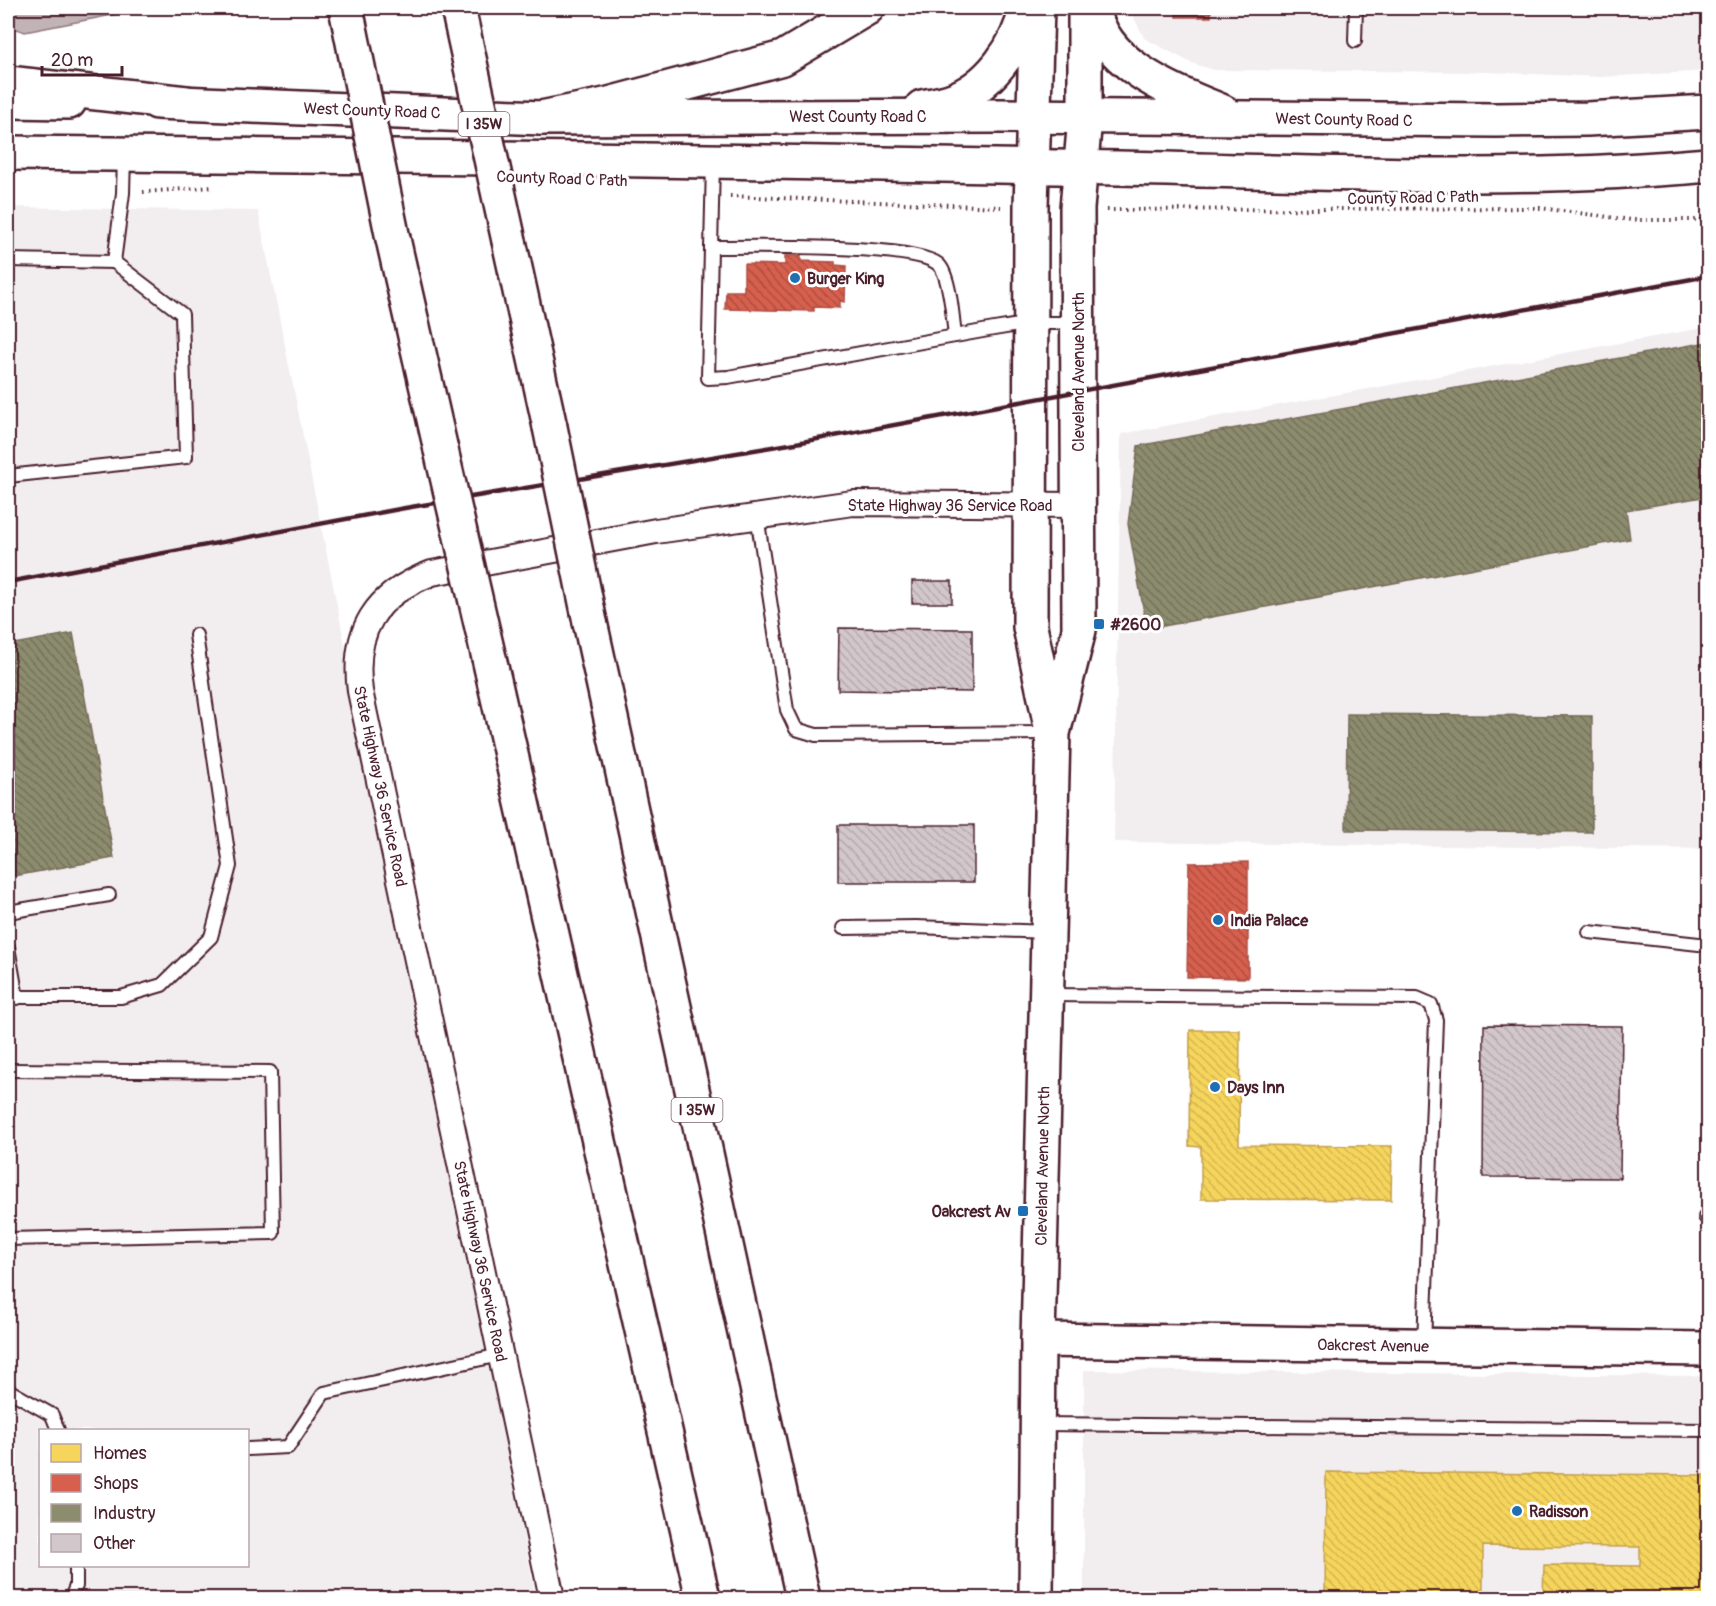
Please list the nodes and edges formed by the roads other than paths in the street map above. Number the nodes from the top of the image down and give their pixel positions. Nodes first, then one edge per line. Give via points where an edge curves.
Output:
1 (346, 8) edge
2 (458, 8) edge
3 (867, 8) edge
4 (1026, 8) edge
5 (1037, 8) edge
6 (1085, 8) edge
7 (1093, 8) edge
8 (1356, 8) edge
9 (1355, 41) dead end
10 (8, 83) edge
11 (8, 101) edge
12 (186, 103) junction
13 (1708, 112) edge
14 (880, 116) junction
15 (1034, 117) junction
16 (541, 118) junction
17 (1085, 118) junction
18 (1235, 118) junction
19 (8, 153) edge
20 (124, 153) junction
21 (713, 161) junction
22 (1708, 165) edge
23 (1033, 168) junction
24 (1082, 168) junction
25 (711, 247) junction
26 (8, 260) edge
27 (114, 262) junction
28 (1078, 322) junction
29 (1031, 324) junction
30 (955, 336) junction
31 (8, 476) edge
32 (1030, 505) junction
33 (1079, 505) junction
34 (757, 516) junction
35 (196, 634) dead end
36 (1053, 734) junction
37 (109, 895) dead end
38 (8, 912) edge
39 (843, 928) dead end
40 (1048, 932) junction
41 (1589, 932) dead end
42 (1708, 945) edge
43 (8, 947) edge
44 (1046, 995) junction
45 (12, 997) edge
46 (8, 1070) edge
47 (8, 1239) edge
48 (1038, 1340) junction
49 (1424, 1346) junction
50 (1708, 1349) edge
51 (500, 1355) junction
52 (8, 1390) edge
53 (1038, 1425) junction
54 (57, 1429) edge
55 (1708, 1430) edge
56 (249, 1449) edge
57 (76, 1567) edge
58 (71, 1599) edge
59 (552, 1599) edge
60 (703, 1599) edge
61 (803, 1599) edge
62 (1036, 1599) edge

1 - 60 main road, bridge via 393,239
2 - 61 main road, I 35W, bridge
3 - 16 main road via 783,58
4 - 14 main road via 1012,46 997,69 973,88 951,101
5 - 15 main road, Cleveland Avenue North
6 - 17 main road, Cleveland Avenue North
7 - 18 main road via 1112,48 1134,67 1172,91
8 - 9 lane
10 - 12 main road
11 - 12 main road, West County Road C
12 - 16 main road, West County Road C
13 - 18 main road, West County Road C via 1587,120
14 - 15 main road, West County Road C
14 - 16 main road, West County Road C
15 - 17 main road, West County Road C
15 - 23 main road, Cleveland Avenue North
17 - 18 main road, West County Road C
17 - 24 main road, Cleveland Avenue North
19 - 20 main road
20 - 21 main road
20 - 27 lane
21 - 23 main road
21 - 25 lane
22 - 24 main road via 1441,177
23 - 24 main road
23 - 29 main road, Cleveland Avenue North
24 - 28 main road, Cleveland Avenue North via 1077,208
25 - 30 lane via 849,249 929,257 941,266
25 - 30 lane via 708,378
26 - 27 lane
27 - 31 lane via 182,314 186,457
28 - 29 lane
28 - 33 main road, Cleveland Avenue North
29 - 30 lane
29 - 32 main road, Cleveland Avenue North
32 - 33 street, State Highway 36 Service Road
32 - 34 street, State Highway 36 Service Road via 853,503
32 - 36 main road, Cleveland Avenue North via 1029,627
33 - 36 main road, Cleveland Avenue North via 1079,630
34 - 36 lane via 787,710 796,729 816,735
34 - 51 street, State Highway 36 Service Road via 432,573 408,582 387,597 371,616 361,640 357,666 360,691
35 - 45 lane via 230,866 211,937 162,985 121,997
36 - 40 main road, Cleveland Avenue North
37 - 38 lane
39 - 40 lane
40 - 44 main road, Cleveland Avenue North
41 - 42 lane
43 - 45 lane
44 - 48 main road, Cleveland Avenue North
44 - 49 lane via 1417,998 1431,1004 1436,1020
46 - 47 lane via 270,1072 273,1233
48 - 49 main road, Oakcrest Avenue
48 - 53 main road, Cleveland Avenue North
49 - 50 main road, Oakcrest Avenue
51 - 56 lane via 324,1393 288,1446
51 - 59 street, State Highway 36 Service Road
52 - 54 lane via 52,1415
53 - 55 lane
53 - 62 main road, Cleveland Avenue North
57 - 58 lane

